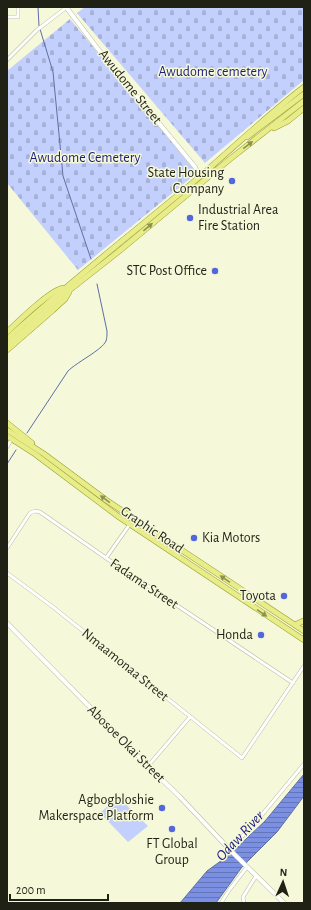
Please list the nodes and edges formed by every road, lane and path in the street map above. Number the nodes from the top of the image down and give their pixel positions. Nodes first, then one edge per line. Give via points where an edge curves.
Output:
1 (18, 7) edge
2 (67, 7) edge
3 (7, 17) edge
4 (7, 60) edge
5 (304, 87) edge
6 (304, 94) edge
7 (304, 101) edge
8 (304, 108) edge
9 (266, 131) junction
10 (241, 141) junction
11 (195, 167) junction
12 (206, 171) junction
13 (198, 177) junction
14 (68, 289) junction
15 (61, 294) junction
16 (7, 332) edge
17 (7, 339) edge
18 (7, 345) edge
19 (7, 350) edge
20 (7, 423) edge
21 (7, 430) edge
22 (7, 436) edge
23 (19, 441) junction
24 (8, 443) edge
25 (29, 447) junction
26 (130, 524) junction
27 (7, 548) edge
28 (106, 558) junction
29 (7, 573) edge
30 (303, 621) dead end
31 (7, 623) edge
32 (294, 625) junction
33 (304, 631) edge
34 (304, 640) edge
35 (304, 666) edge
36 (293, 683) junction
37 (190, 717) junction
38 (304, 764) edge
39 (148, 766) junction
40 (229, 849) junction
41 (246, 866) junction
42 (256, 876) junction
43 (221, 903) edge
44 (244, 903) edge
45 (284, 903) edge

1 - 3 street via 18,17
2 - 4 street via 42,26
2 - 11 street, Awudome Street via 102,54
5 - 10 main road via 250,130
6 - 10 main road
7 - 9 main road
8 - 9 main road via 288,121
14 -> 9 main road via 85,279
10 - 12 main road
11 - 12 street
11 - 13 street, Awudome Street
12 - 13 main road
13 - 14 main road via 81,274
14 - 15 main road
14 - 16 main road via 57,290
14 - 19 main road via 65,299
15 - 17 main road
15 - 18 main road
20 - 25 main road, Graphic Road via 32,443
21 - 23 main road
22 - 23 main road
23 - 25 main road
24 - 25 main road, Graphic Road via 20,448
25 - 26 main road, Graphic Road
32 -> 25 main road, Graphic Road via 106,500 44,454
26 - 28 street
26 -> 34 main road, Graphic Road
27 - 28 street, Fadama Street via 30,513 38,511
28 - 36 street, Fadama Street
29 - 37 street, Nmaamonaa Street
30 - 32 main road
31 - 39 street, Abosoe Okai Street
32 - 33 main road, Graphic Road
35 - 36 street
36 - 37 street, Nmaamonaa Street via 242,758
37 - 39 street
38 - 40 street via 251,828
39 - 40 street, Abosoe Okai Street
40 - 41 street, Abosoe Okai Street
41 - 42 street, Abosoe Okai Street
41 - 43 street
42 - 44 street via 243,897
42 - 45 street, Abosoe Okai Street

